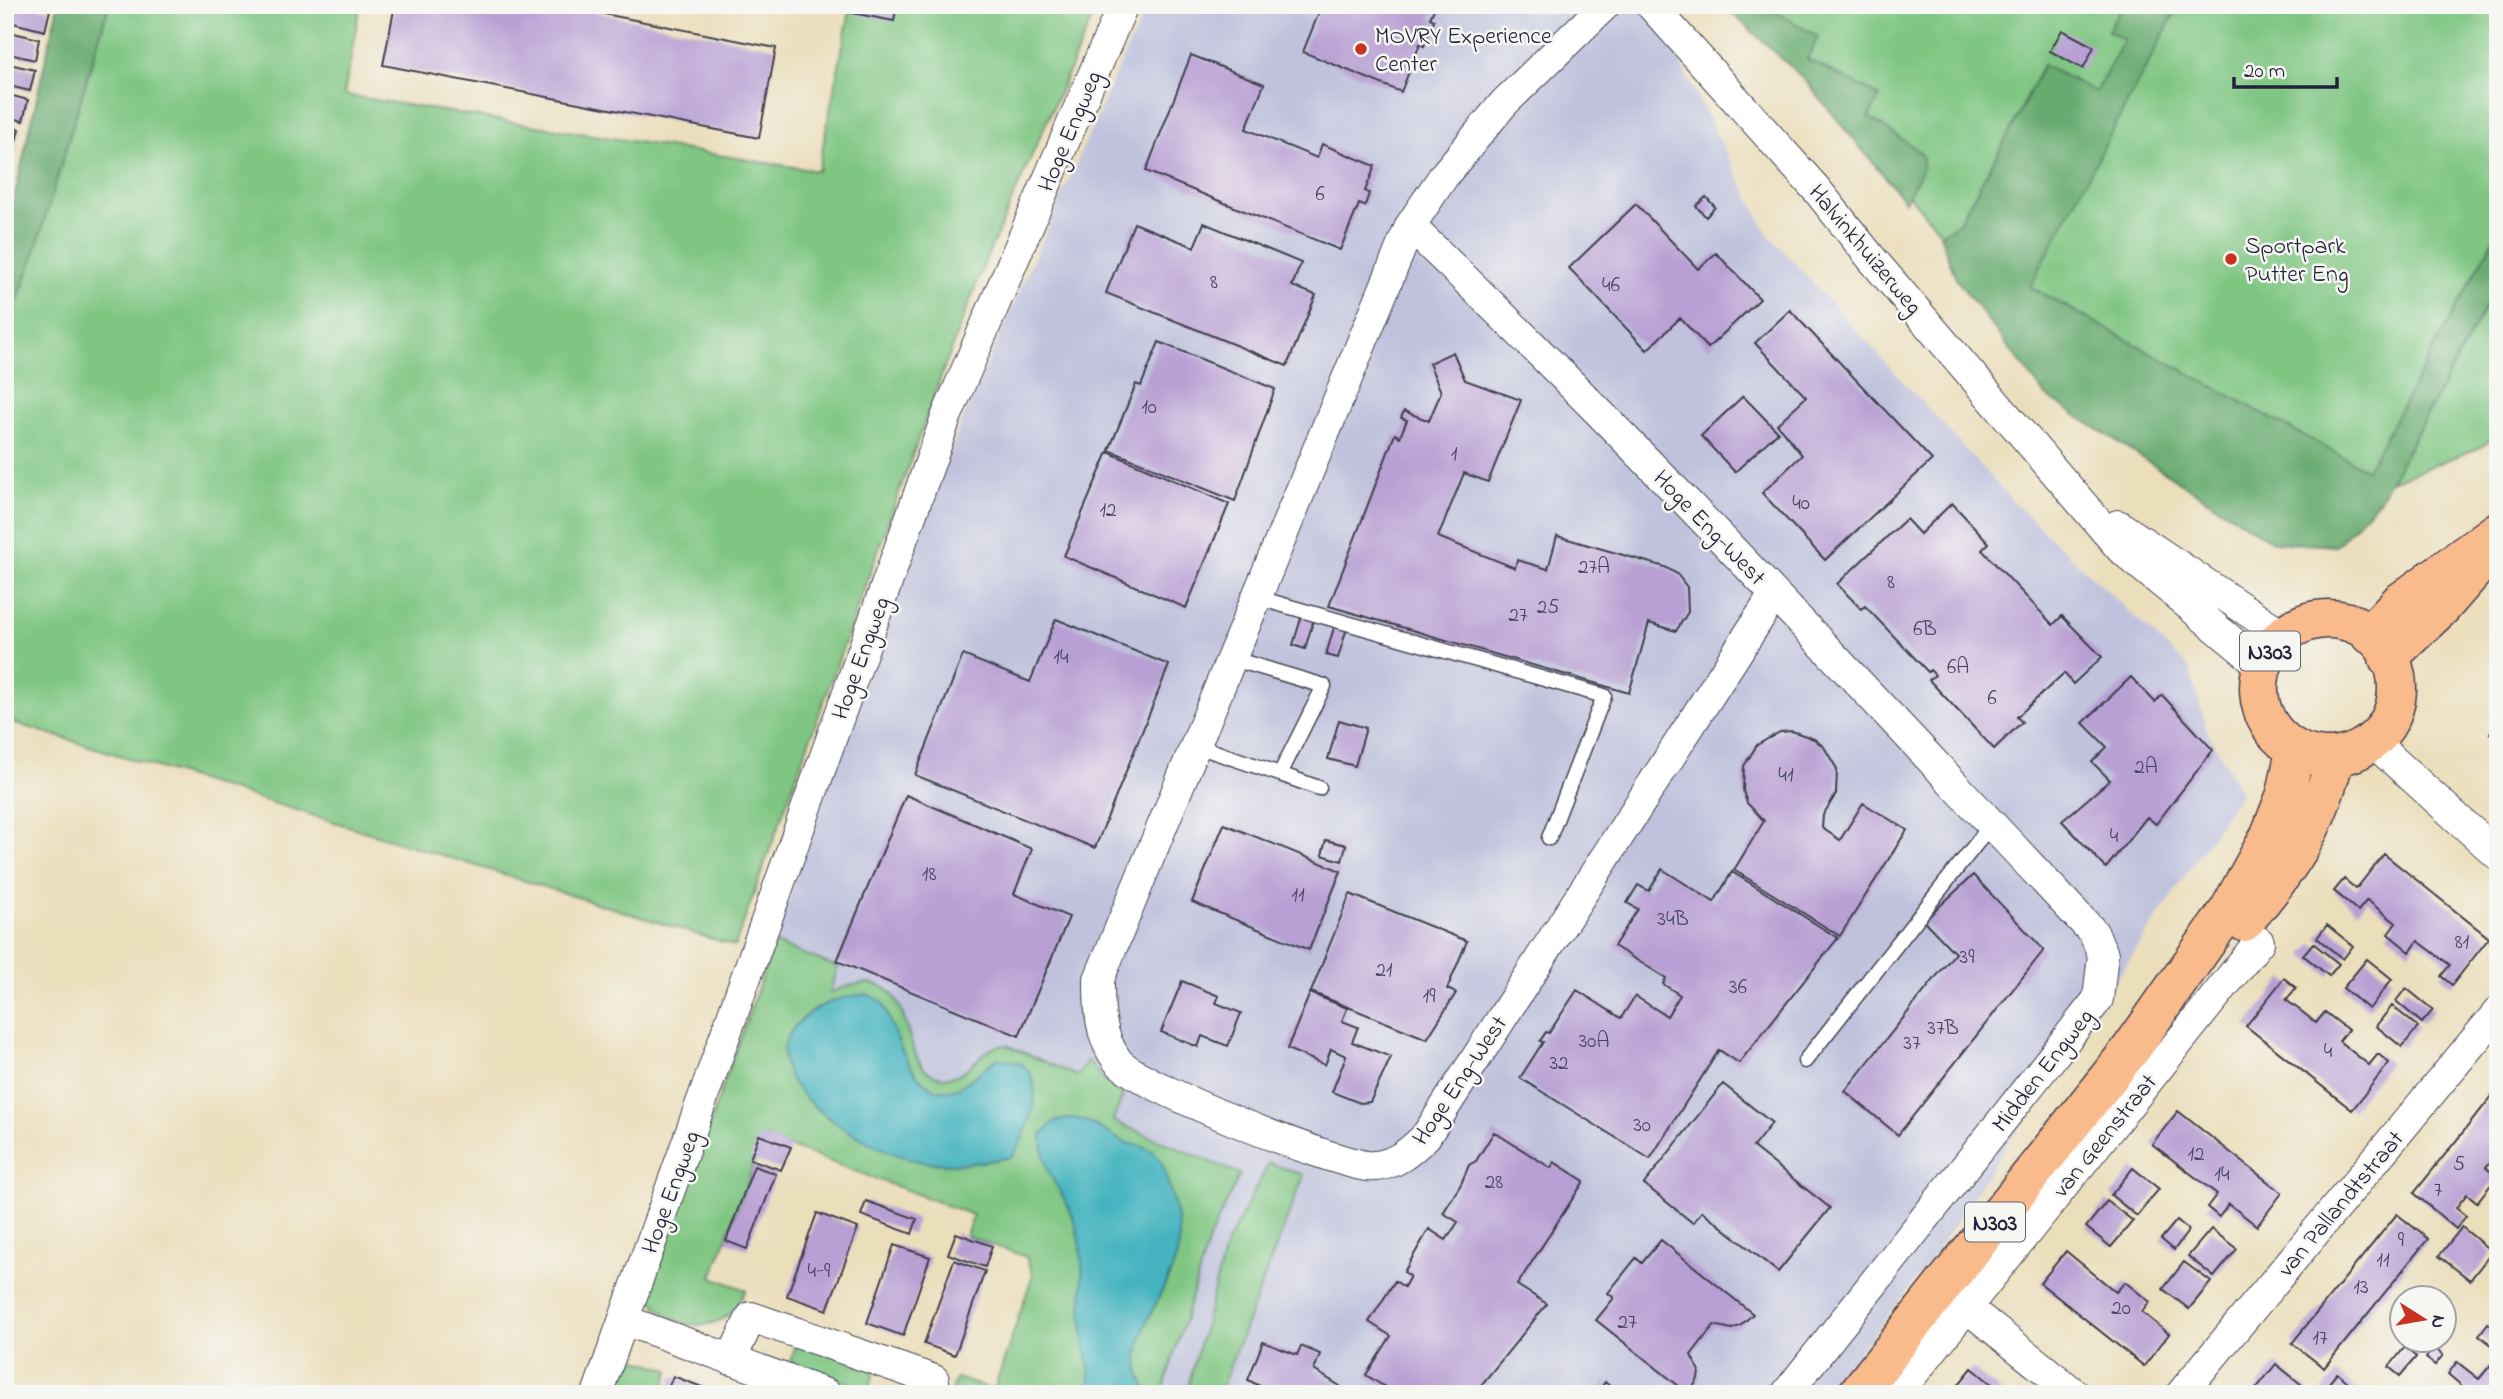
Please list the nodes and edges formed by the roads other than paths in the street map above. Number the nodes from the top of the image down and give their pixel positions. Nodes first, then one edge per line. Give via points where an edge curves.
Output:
1 (1123, 5) edge
2 (1605, 5) edge
3 (1651, 5) edge
4 (1410, 226) junction
5 (2077, 497) junction
6 (2498, 531) edge
7 (2498, 542) edge
8 (1774, 595) junction
9 (1255, 597) junction
10 (2283, 635) junction
11 (2379, 646) junction
12 (1230, 658) junction
13 (2263, 667) junction
14 (2373, 742) junction
15 (1194, 745) junction
16 (2295, 750) junction
17 (2335, 758) junction
18 (1280, 774) junction
19 (1319, 788) dead end
20 (1991, 825) junction
21 (1549, 838) dead end
22 (2498, 855) edge
23 (2259, 942) dead end
24 (2498, 1012) edge
25 (2131, 1049) junction
26 (1805, 1061) dead end
27 (1954, 1298) junction
28 (624, 1320) junction
29 (731, 1360) junction
30 (597, 1394) edge
31 (826, 1394) edge
32 (930, 1394) edge
33 (1786, 1394) edge
34 (1857, 1394) edge
35 (1897, 1394) edge
36 (2076, 1394) edge
37 (2181, 1394) edge

1 - 28 street, Hoge Engweg via 947,415
2 - 4 street, Hoge Eng-West via 1504,103 1445,174
3 - 5 street, Halvinkhuizerweg via 1817,190
4 - 8 street, Hoge Eng-West via 1543,353
4 - 9 street, Hoge Eng-West
5 - 10 street, Halvinkhuizerweg
5 - 13 street, Halvinkhuizerweg via 2121,549
6 - 11 main road via 2400,602
7 - 11 main road via 2442,607
8 - 15 street, Hoge Eng-West via 1426,1136 1404,1158 1369,1167 1336,1159 1162,1091 1118,1062 1099,1022 1099,979
8 - 20 street, Midden Engweg
9 - 12 street, Hoge Eng-West
9 - 21 lane via 1604,696
10 - 11 main road, N303 via 2307,622 2334,619 2347,621
10 - 13 main road, N303
11 - 14 main road via 2394,668 2397,695 2390,721
12 - 15 street, Hoge Eng-West
12 - 18 lane via 1324,686
13 - 16 main road, N303 via 2260,702 2265,718 2274,733
14 - 17 main road
14 - 22 street
15 - 18 lane
16 - 17 main road
16 - 25 main road, van Geenstraat / N303 via 2286,794 2251,874
17 - 25 main road, van Geenstraat / N303 via 2323,804 2293,862 2194,982
18 - 19 lane
20 - 26 lane
20 - 33 street, Midden Engweg via 2093,932 2103,954 2098,999
23 - 27 street, van Geenstraat
24 - 37 street, van Pallandtstraat
25 - 27 main road, van Geenstraat / N303
27 - 34 main road, van Geenstraat / N303
27 - 35 street, van Geenstraat
27 - 36 street
28 - 29 street
28 - 30 street, Hoge Engweg
29 - 31 street
29 - 32 street via 751,1317 934,1380

